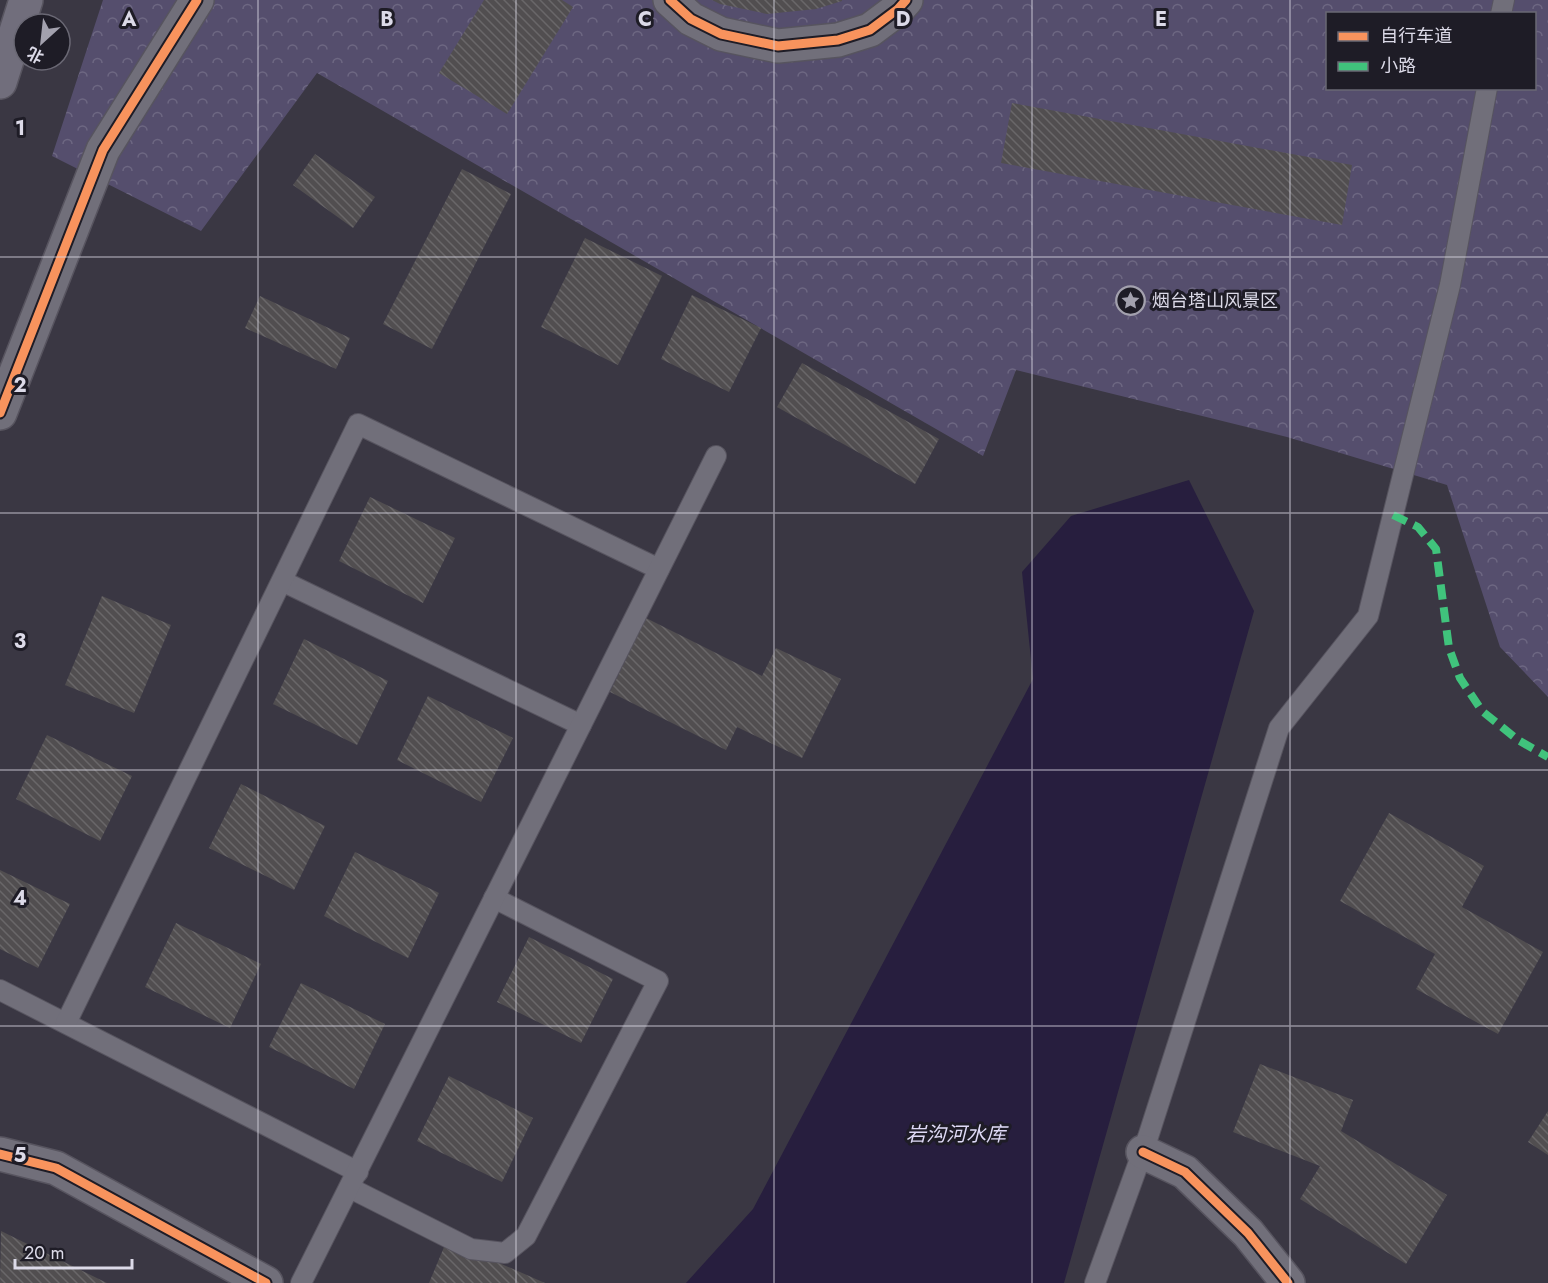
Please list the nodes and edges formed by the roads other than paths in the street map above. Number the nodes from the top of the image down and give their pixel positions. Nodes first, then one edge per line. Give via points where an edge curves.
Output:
1 (26, 0) edge
2 (197, 0) edge
3 (670, 0) edge
4 (906, 0) edge
5 (0, 82) edge
6 (1487, 90) edge
7 (0, 413) edge
8 (716, 456) dead end
9 (659, 569) junction
10 (282, 581) junction
11 (581, 725) junction
12 (494, 898) junction
13 (0, 990) edge
14 (66, 1023) junction
15 (1143, 1152) junction
16 (0, 1154) edge
17 (354, 1180) junction
18 (266, 1283) edge
19 (302, 1283) edge
20 (1095, 1283) edge
21 (1288, 1283) edge

1 - 5 main road
2 - 7 street via 103,150
3 - 4 street via 691,19 721,34 778,46 838,40 870,30
6 - 15 lane via 1450,285 1368,616 1279,728
8 - 9 lane
9 - 10 lane via 358,424
9 - 11 lane
10 - 11 lane
10 - 14 lane
11 - 12 lane
12 - 17 lane
12 - 17 lane via 658,981 526,1236 505,1253 471,1250
13 - 14 lane
14 - 17 lane
15 - 20 lane
15 - 21 street via 1185,1172 1248,1233
16 - 18 street via 56,1168
17 - 19 lane

